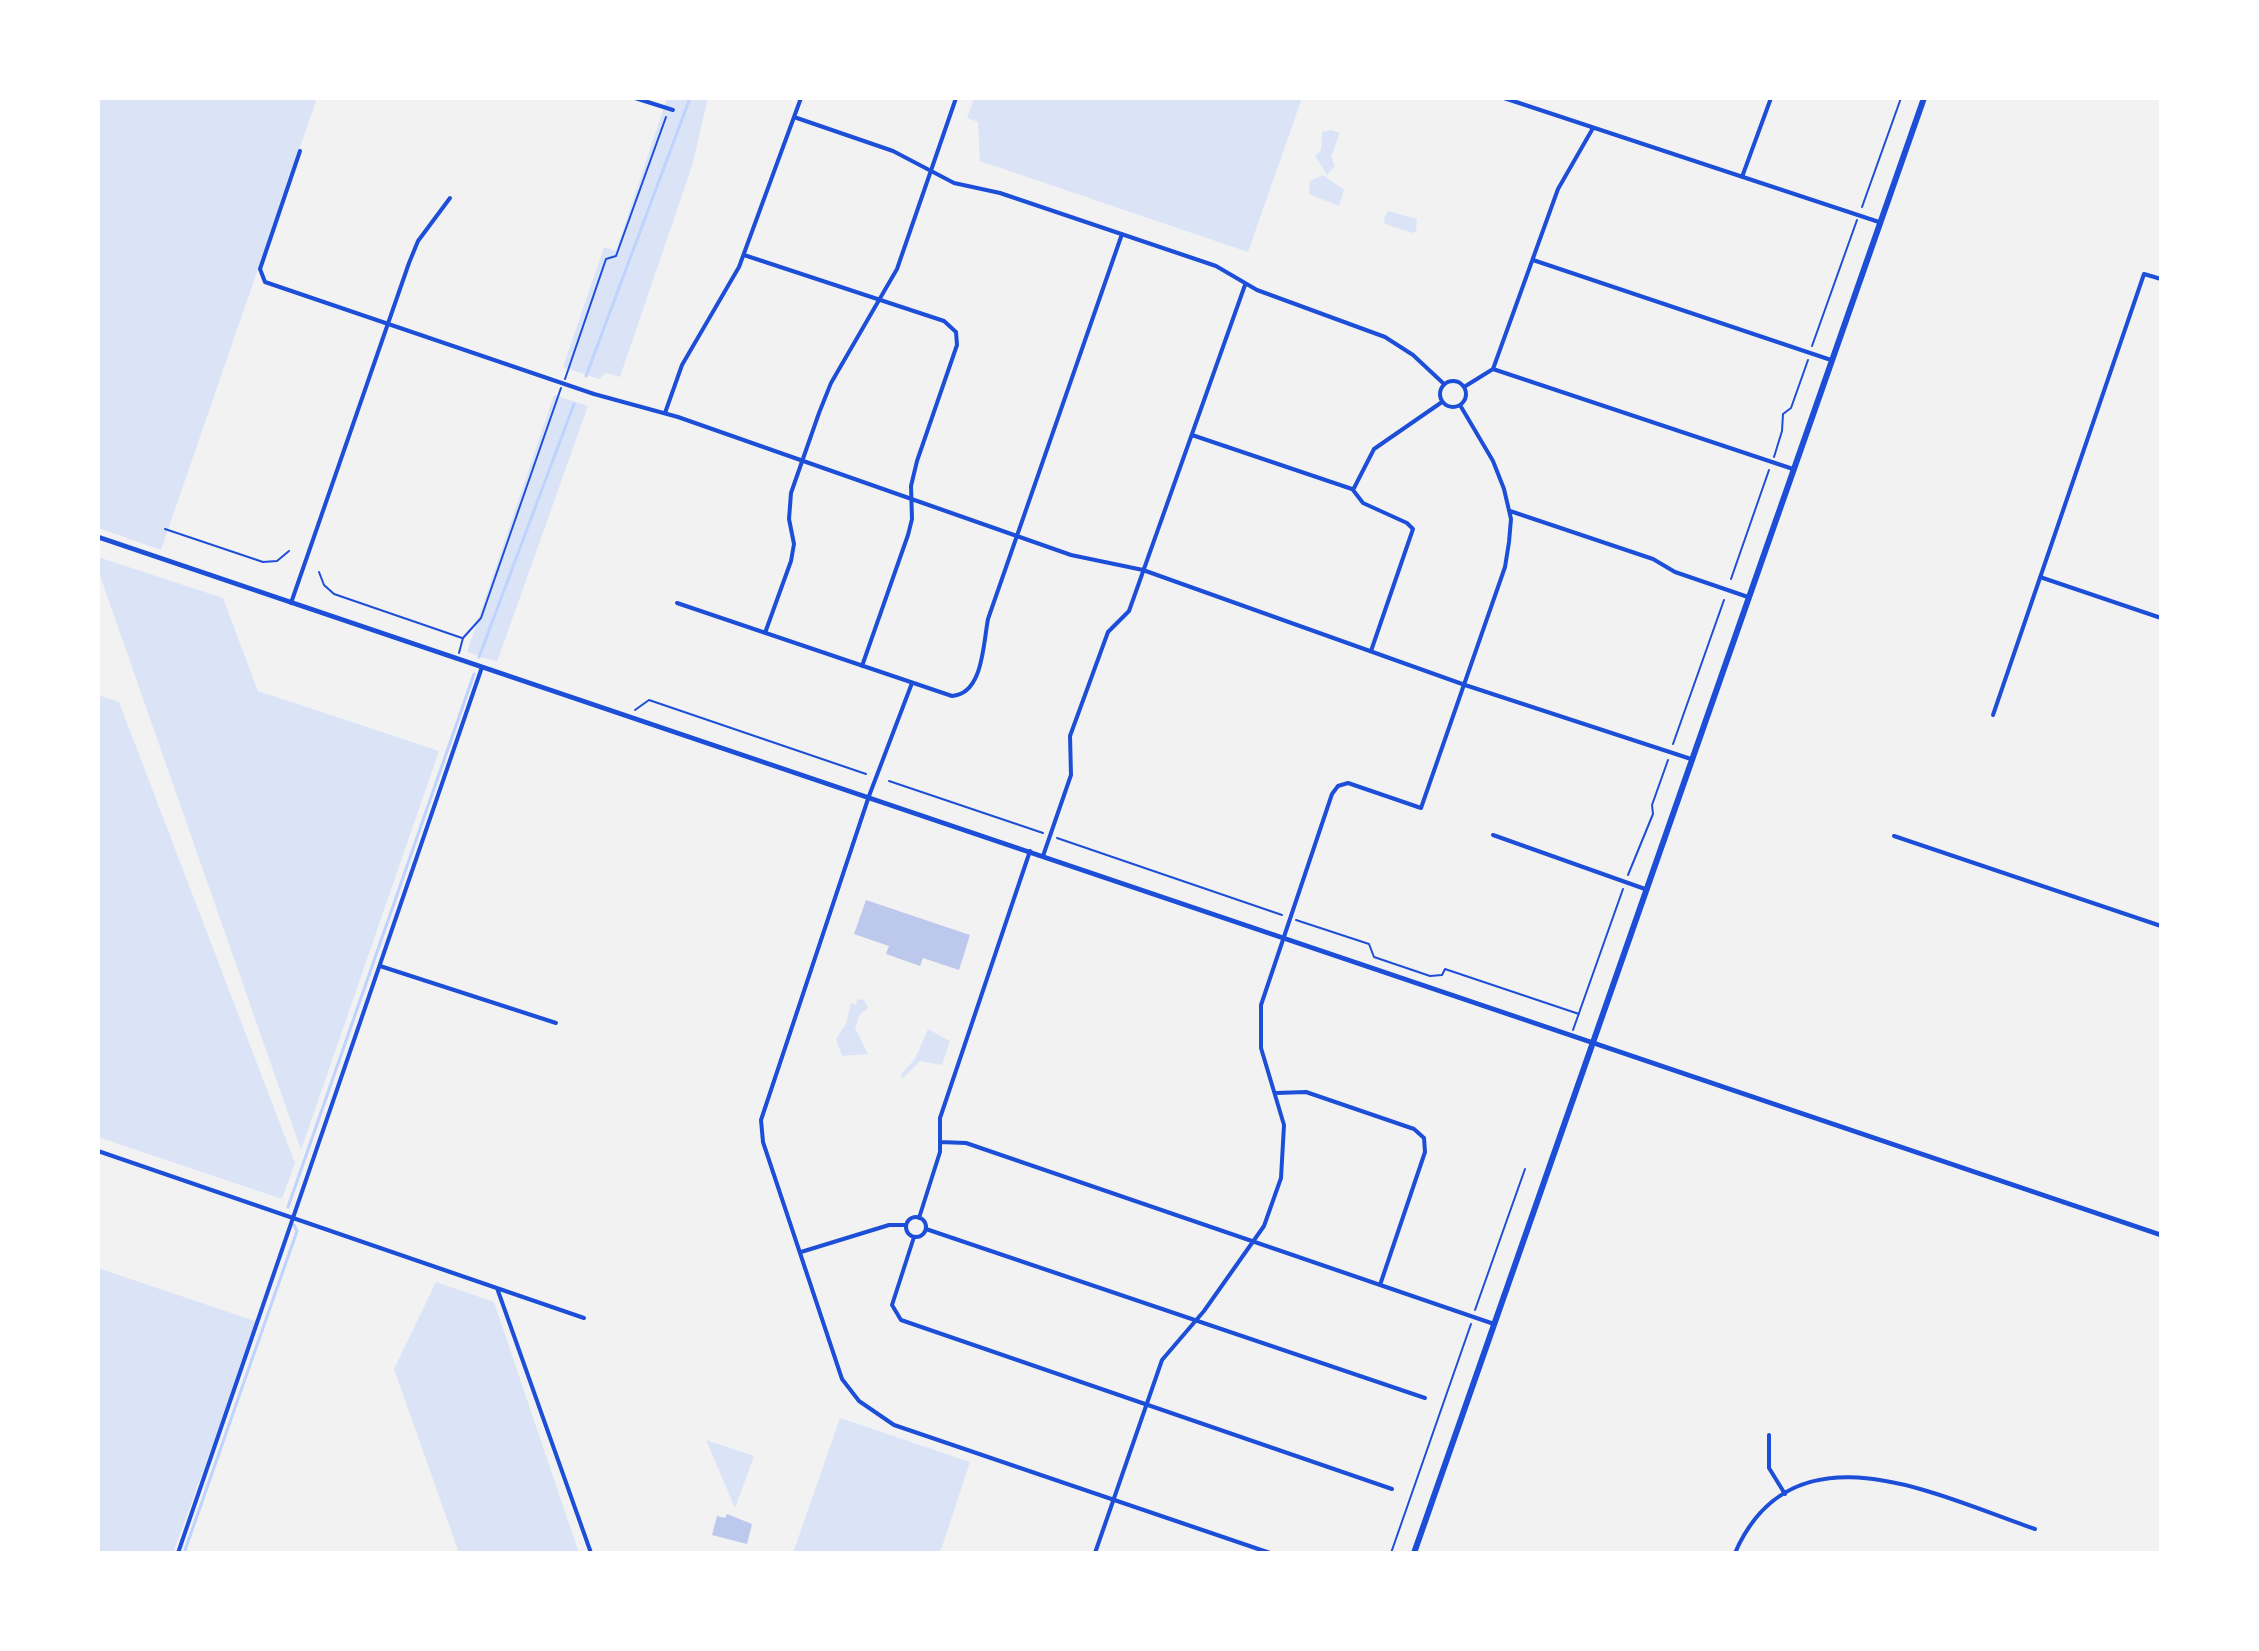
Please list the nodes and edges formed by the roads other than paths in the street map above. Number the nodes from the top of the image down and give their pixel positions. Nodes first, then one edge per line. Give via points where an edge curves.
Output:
1 (635, 98) edge
2 (801, 98) edge
3 (956, 98) edge
4 (1504, 98) edge
5 (1771, 98) edge
6 (1924, 98) edge
7 (673, 110) road end
8 (794, 117) junction
9 (1593, 128) junction
10 (300, 151) dead end
11 (930, 173) junction
12 (1742, 177) junction
13 (450, 198) dead end
14 (1879, 222) junction
15 (1122, 234) junction
16 (744, 255) junction
17 (1533, 260) junction
18 (2161, 279) edge
19 (1245, 285) junction
20 (879, 300) junction
21 (388, 324) junction
22 (1831, 360) junction
23 (1493, 369) junction
24 (1444, 384) junction
25 (1464, 387) junction
26 (1442, 402) junction
27 (1460, 405) junction
28 (665, 413) junction
29 (1192, 435) junction
30 (802, 462) junction
31 (1793, 469) junction
32 (1353, 490) junction
33 (911, 500) junction
34 (1510, 511) junction
35 (1016, 535) junction
36 (98, 537) edge
37 (1143, 570) junction
38 (2040, 577) junction
39 (1748, 597) junction
40 (291, 603) junction
41 (677, 603) dead end
42 (2161, 618) edge
43 (765, 633) junction
44 (1371, 651) junction
45 (862, 666) junction
46 (482, 667) junction
47 (912, 683) junction
48 (1465, 685) junction
49 (1993, 715) dead end
50 (1691, 759) junction
51 (869, 796) junction
52 (1493, 835) dead end
53 (1894, 836) dead end
54 (1030, 851) junction
55 (1043, 856) junction
56 (1645, 889) junction
57 (2161, 926) edge
58 (1282, 937) junction
59 (380, 966) junction
60 (556, 1023) dead end
61 (1592, 1042) junction
62 (1275, 1093) junction
63 (940, 1142) junction
64 (98, 1151) edge
65 (294, 1217) junction
66 (919, 1218) junction
67 (906, 1225) junction
68 (926, 1229) junction
69 (2161, 1235) edge
70 (914, 1237) junction
71 (1253, 1241) junction
72 (800, 1252) junction
73 (1380, 1285) junction
74 (497, 1288) junction
75 (584, 1318) dead end
76 (1195, 1320) junction
77 (1494, 1324) junction
78 (1425, 1398) dead end
79 (1145, 1405) junction
80 (1769, 1435) dead end
81 (1392, 1489) dead end
82 (1785, 1494) junction
83 (1113, 1500) junction
84 (2035, 1529) dead end
85 (178, 1553) edge
86 (591, 1553) edge
87 (1095, 1553) edge
88 (1270, 1553) edge
89 (1414, 1553) edge
90 (1735, 1553) edge

1 - 7 street
2 - 8 street
3 - 11 street
4 - 9 street
5 - 12 street
6 - 14 main road
8 - 11 street via 893,151
8 - 16 street
9 - 12 street
9 - 17 street via 1558,189
10 - 21 street via 260,269 265,282
11 - 15 street
11 - 20 street via 897,269
12 - 14 street
13 - 21 street via 418,241
14 - 22 main road
15 - 19 street via 1216,266
15 - 35 street
16 - 20 street
16 - 28 street via 682,365
17 - 22 street
17 - 23 street
18 - 38 street via 2144,274
19 - 24 street via 1385,337
19 - 29 street
20 - 30 street via 824,397
20 - 33 street via 944,321 956,332 957,345 917,461
21 - 28 street
21 - 40 street
22 - 31 main road
23 - 25 street
23 - 31 street
24 - 25 street via 1452,381
24 - 26 street
25 - 27 street
26 - 27 street
26 - 32 street via 1374,449
27 - 34 street via 1493,461
28 - 30 street
29 - 32 street
29 - 37 street
30 - 33 street
30 - 43 street via 791,493 791,561
31 - 39 main road
32 - 44 street via 1363,503 1413,529
33 - 35 street
33 - 45 street via 908,535
34 - 39 street
34 - 48 street via 1505,567
35 - 37 street via 1102,563
35 - 47 street via 971,689 952,696
36 - 40 street
37 - 44 street
37 - 55 street via 1129,611 1108,632 1070,736 1071,775
38 - 42 street
38 - 49 street
39 - 50 main road
40 - 46 street
41 - 43 street
43 - 45 street
44 - 48 street
45 - 47 street
46 - 51 street
46 - 59 street
47 - 51 street
48 - 50 street
48 - 58 street via 1421,808 1348,783 1332,794
50 - 56 main road
51 - 54 street
51 - 72 street via 761,1120 763,1142
52 - 56 street
53 - 57 street
54 - 55 street
54 - 63 street via 940,1118
55 - 58 street
56 - 61 main road
58 - 61 street
58 - 62 street via 1259,1022 1264,1063
59 - 60 street
59 - 65 street
61 - 69 street
61 - 77 main road
62 - 71 street via 1284,1125 1284,1161 1270,1213
62 - 73 street via 1306,1092 1414,1129 1424,1138 1425,1152
63 - 66 street
63 - 71 street via 966,1143
64 - 65 street
65 - 74 street
65 - 85 street
66 - 67 street
66 - 68 street
67 - 70 street
67 - 72 street via 889,1225
68 - 70 street
68 - 76 street
70 - 79 street via 893,1301 901,1320
71 - 73 street
71 - 76 street
72 - 83 street via 838,1370 849,1391 870,1411 894,1425
73 - 77 street
74 - 75 street
74 - 86 street
76 - 78 street
76 - 79 street via 1162,1360
77 - 89 main road
79 - 81 street
79 - 83 street
80 - 82 street via 1769,1468
82 - 84 street via 1825,1478 1868,1475
82 - 90 street via 1753,1523
83 - 87 street
83 - 88 street

